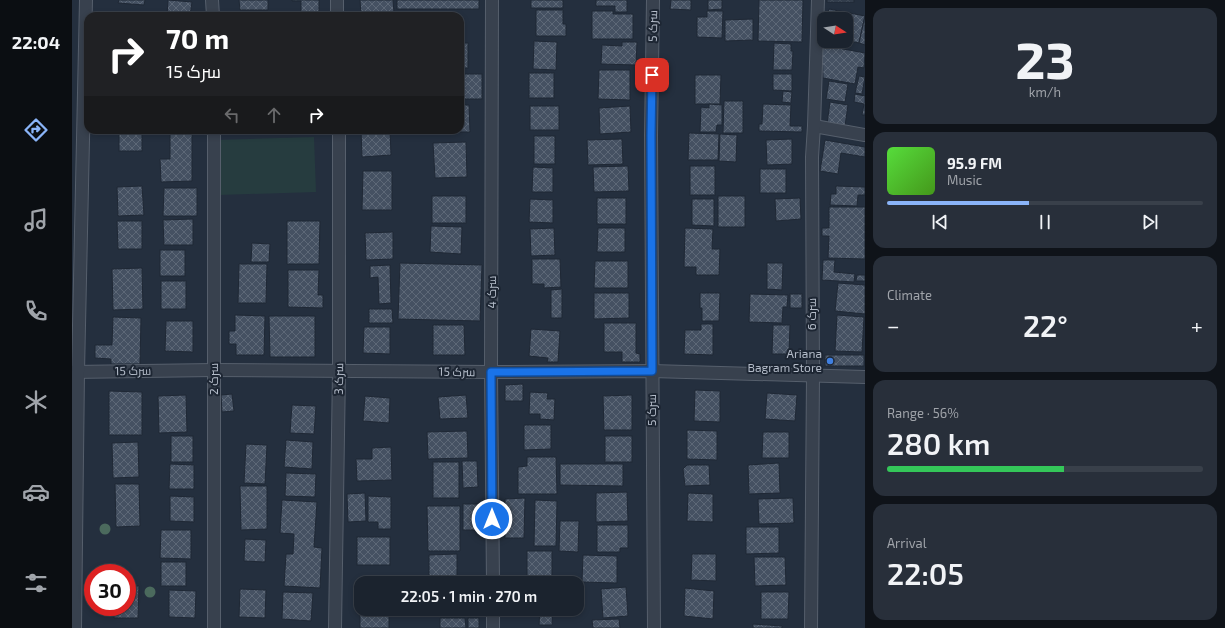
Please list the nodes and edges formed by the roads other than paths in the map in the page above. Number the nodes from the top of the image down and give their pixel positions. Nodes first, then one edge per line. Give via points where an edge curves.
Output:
1 (86, 0) edge
2 (212, 0) edge
3 (337, 0) edge
4 (492, 0) edge
5 (654, 0) edge
6 (818, 0) edge
7 (86, 12) edge
8 (213, 12) edge
9 (337, 12) edge
10 (84, 68) edge
11 (814, 126) junction
12 (214, 134) edge
13 (339, 134) edge
14 (865, 135) edge
15 (214, 370) junction
16 (339, 371) junction
17 (652, 371) junction
18 (75, 372) edge
19 (491, 372) junction
20 (813, 376) junction
21 (865, 377) edge
22 (492, 576) edge
23 (493, 616) edge
24 (75, 628) edge
25 (214, 628) edge
26 (335, 628) edge
27 (493, 628) edge
28 (654, 628) edge
29 (811, 628) edge

1 - 7 street
2 - 8 street
3 - 9 street
4 - 19 street, سرک 4
5 - 17 street, سرک 5 via 651,135
6 - 11 street, سرک 6
10 - 18 street
11 - 14 street
11 - 20 street, سرک 6
12 - 15 street, سرک 2
13 - 16 street, سرک 3
15 - 16 street, سرک 15
15 - 18 street, سرک 15
15 - 25 street, سرک 2
16 - 19 street, سرک 15
16 - 26 street, سرک 3
17 - 19 street, سرک 15
17 - 20 street, سرک 15
17 - 28 street, سرک 5
18 - 24 street
19 - 22 street, سرک 4
20 - 21 street, سرک 15
20 - 29 street, سرک 6
23 - 27 street

